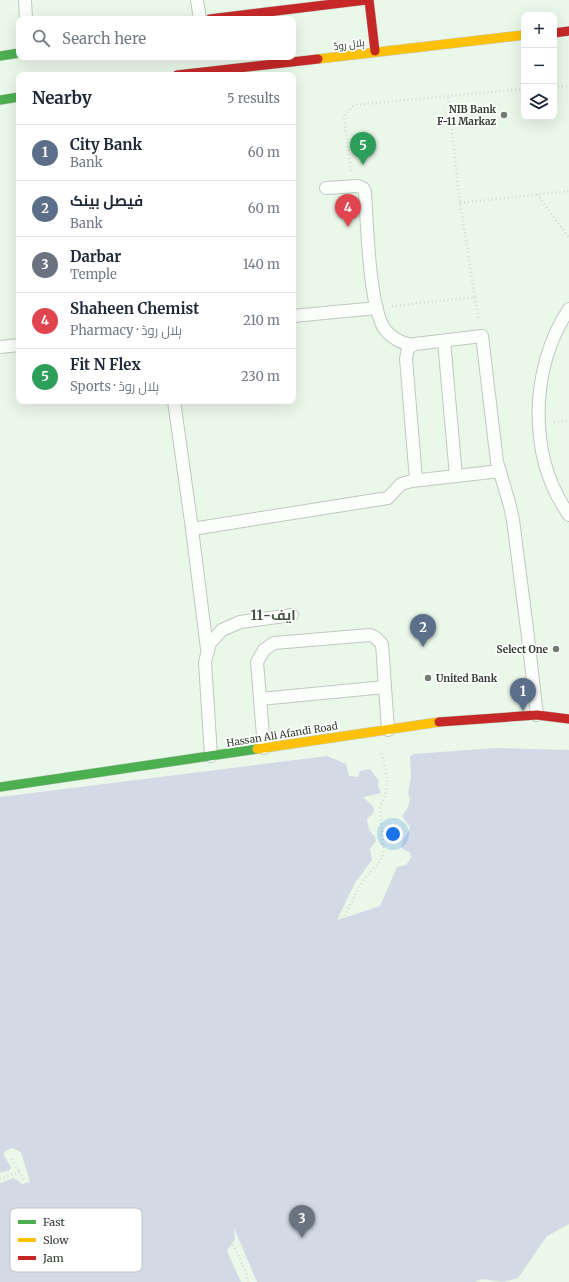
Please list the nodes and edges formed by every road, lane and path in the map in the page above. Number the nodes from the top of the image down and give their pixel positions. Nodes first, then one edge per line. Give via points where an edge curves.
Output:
1 (25, 0) edge
2 (198, 0) edge
3 (368, 0) edge
4 (26, 16) edge
5 (200, 16) edge
6 (235, 16) edge
7 (569, 31) edge
8 (557, 32) edge
9 (521, 35) edge
10 (375, 52) junction
11 (16, 54) edge
12 (0, 56) edge
13 (203, 72) edge
14 (569, 86) edge
15 (557, 87) edge
16 (521, 89) edge
17 (448, 96) junction
18 (16, 97) edge
19 (0, 100) edge
20 (352, 179) dead end
21 (326, 188) dead end
22 (569, 191) edge
23 (537, 194) junction
24 (460, 203) junction
25 (569, 238) edge
26 (475, 297) junction
27 (377, 308) junction
28 (569, 309) edge
29 (296, 316) edge
30 (482, 336) junction
31 (444, 341) junction
32 (16, 345) edge
33 (412, 345) junction
34 (0, 347) edge
35 (174, 404) edge
36 (500, 471) junction
37 (456, 476) junction
38 (416, 480) junction
39 (569, 515) edge
40 (192, 529) junction
41 (292, 615) dead end
42 (207, 649) junction
43 (384, 687) junction
44 (260, 699) junction
45 (537, 716) junction
46 (569, 719) edge
47 (388, 730) junction
48 (376, 731) junction
49 (264, 748) junction
50 (211, 756) junction
51 (110, 771) junction
52 (0, 787) edge
53 (282, 1033) junction
54 (12, 1159) dead end
55 (19, 1172) junction
56 (0, 1179) edge
57 (24, 1180) dead end
58 (249, 1282) edge

1 - 4 lane
2 - 5 lane
3 - 6 street
3 - 10 street
7 - 8 street
9 - 10 street, ہلال روڈ
10 - 13 street, ہلال روڈ
11 - 12 street
14 - 15 path
16 - 17 path
17 - 20 path via 354,105 344,117
17 - 24 path
18 - 19 street
21 - 27 lane via 358,186 365,192
22 - 23 path
23 - 24 path
23 - 25 path
24 - 26 path
26 - 27 path
26 - 30 path
27 - 29 lane
27 - 33 lane via 384,328 389,334
28 - 39 lane via 551,344 543,370 539,424 544,455 553,485
30 - 31 lane
30 - 36 lane
31 - 33 lane
31 - 37 lane
32 - 34 lane
33 - 38 lane via 406,353 406,359
35 - 40 lane
36 - 37 lane
36 - 45 lane via 510,506 528,629
37 - 38 lane
38 - 40 lane via 401,484 388,498
40 - 42 lane
41 - 42 lane via 240,622 217,634
42 - 50 lane via 205,662
43 - 44 lane
43 - 44 lane via 382,644 375,637 370,635 274,643 264,650 257,662
43 - 47 lane
44 - 49 lane
45 - 46 street, Hassan Ali Afandi Road
45 - 47 street, Hassan Ali Afandi Road via 429,724
47 - 48 street, Hassan Ali Afandi Road
48 - 49 street, Hassan Ali Afandi Road
48 - 53 path via 388,779 387,791 380,806 384,854 364,879 333,937 312,983 298,1027
49 - 50 street, Hassan Ali Afandi Road
50 - 51 street, Hassan Ali Afandi Road
51 - 52 street, Hassan Ali Afandi Road
51 - 53 path via 102,809 102,829 109,866 118,888 150,927 158,931 194,937 216,955 223,963 253,1028 270,1034
53 - 58 path via 284,1079 271,1136 263,1142 235,1148 226,1154 219,1171 217,1204
54 - 55 path
55 - 56 path
55 - 57 path

